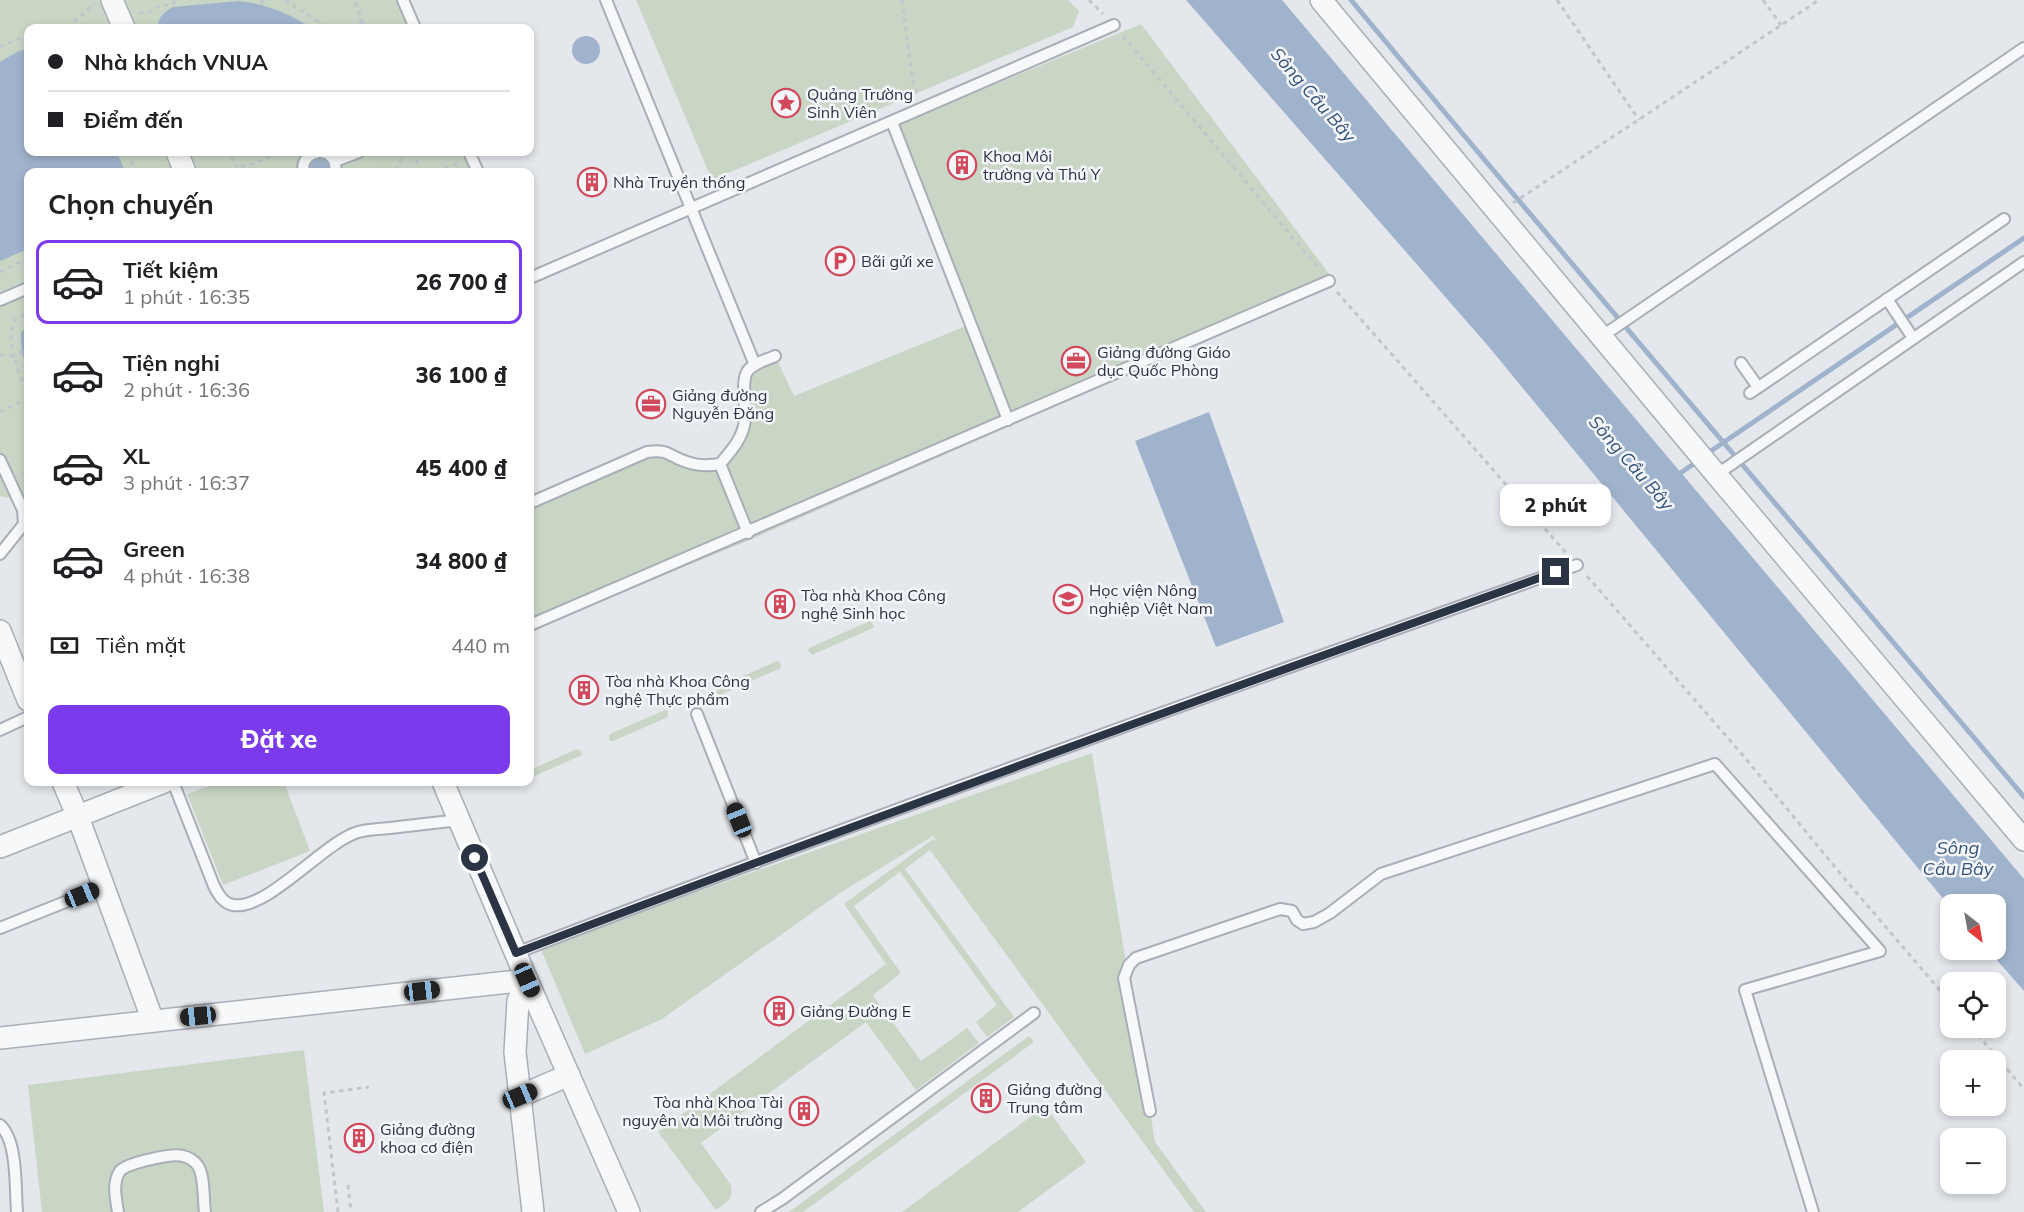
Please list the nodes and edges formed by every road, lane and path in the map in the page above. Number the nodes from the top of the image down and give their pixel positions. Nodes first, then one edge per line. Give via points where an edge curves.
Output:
1 (98, 0) edge
2 (112, 0) edge
3 (176, 0) edge
4 (285, 0) edge
5 (354, 0) edge
6 (403, 0) edge
7 (606, 0) edge
8 (902, 0) edge
9 (1089, 0) edge
10 (1321, 0) edge
11 (1557, 0) edge
12 (1763, 0) edge
13 (1819, 0) edge
14 (136, 9) dead end
15 (362, 20) junction
16 (71, 24) edge
17 (122, 24) edge
18 (322, 24) edge
19 (357, 24) edge
20 (364, 24) edge
21 (413, 24) edge
22 (1114, 26) junction
23 (1780, 26) junction
24 (24, 37) edge
25 (0, 47) edge
26 (2024, 48) edge
27 (923, 108) junction
28 (1639, 120) junction
29 (892, 122) junction
30 (228, 156) edge
31 (268, 156) edge
32 (310, 156) edge
33 (353, 156) edge
34 (466, 156) edge
35 (237, 167) joint
36 (335, 167) edge
37 (304, 168) edge
38 (444, 168) edge
39 (1511, 205) dead end
40 (691, 208) junction
41 (2004, 219) dead end
42 (24, 260) edge
43 (2024, 262) edge
44 (0, 272) edge
45 (534, 276) edge
46 (1329, 282) junction
47 (24, 290) edge
48 (1887, 299) junction
49 (0, 300) edge
50 (24, 315) edge
51 (1606, 333) junction
52 (1911, 334) junction
53 (23, 351) dead end
54 (0, 355) edge
55 (14, 356) junction
56 (775, 356) dead end
57 (1741, 363) dead end
58 (755, 365) junction
59 (24, 384) edge
60 (24, 400) edge
61 (0, 412) edge
62 (1008, 420) junction
63 (0, 460) edge
64 (720, 464) junction
65 (1720, 471) junction
66 (534, 501) edge
67 (24, 506) edge
68 (24, 524) edge
69 (748, 533) junction
70 (0, 554) edge
71 (1577, 565) junction
72 (534, 623) edge
73 (0, 631) edge
74 (24, 690) edge
75 (696, 714) dead end
76 (24, 719) edge
77 (0, 730) edge
78 (65, 786) edge
79 (154, 786) edge
80 (175, 786) edge
81 (445, 786) edge
82 (78, 817) junction
83 (459, 820) junction
84 (2024, 840) edge
85 (0, 847) edge
86 (756, 863) junction
87 (103, 887) junction
88 (0, 928) edge
89 (516, 953) junction
90 (527, 980) junction
91 (1940, 990) edge
92 (1034, 1014) dead end
93 (153, 1021) junction
94 (1, 1036) edge
95 (1981, 1038) edge
96 (569, 1075) junction
97 (369, 1087) dead end
98 (2024, 1089) edge
99 (520, 1096) junction
100 (1150, 1111) dead end
101 (0, 1125) edge
102 (348, 1185) dead end
103 (17, 1212) edge
104 (118, 1212) edge
105 (205, 1212) edge
106 (338, 1212) edge
107 (351, 1212) edge
108 (533, 1212) edge
109 (629, 1212) edge
110 (761, 1212) edge
111 (1813, 1212) edge

1 - 16 path
2 - 17 street
3 - 14 path via 172,5 163,4 143,14
4 - 18 path
5 - 15 path
6 - 21 lane
7 - 40 lane
8 - 27 path via 913,83
9 - 22 path
10 - 51 street
11 - 28 path
12 - 23 path
13 - 23 path
15 - 19 path
15 - 20 path
22 - 27 lane
22 - 46 path
23 - 28 path
24 - 25 path
26 - 51 lane via 1686,284
27 - 29 lane
28 - 39 path
29 - 40 lane
29 - 62 lane
30 - 35 path
31 - 35 path via 252,165
32 - 37 lane
33 - 36 lane
34 - 38 path
40 - 45 lane
40 - 58 lane
41 - 48 lane
42 - 44 path
43 - 52 lane
46 - 62 lane
46 - 71 path
47 - 49 lane
48 - 52 lane
48 - 57 lane via 1754,390
50 - 55 path via 14,321 10,338
51 - 65 street via 1677,429
52 - 65 lane
53 - 55 path
54 - 55 path
55 - 59 path
56 - 58 lane
58 - 64 lane via 744,382 742,433
60 - 61 path
62 - 69 lane
63 - 67 lane
64 - 66 lane via 686,462 663,450 647,452
64 - 69 lane
65 - 84 street
68 - 70 lane
69 - 72 lane
71 - 86 lane
71 - 91 path
73 - 74 street
75 - 86 lane
76 - 77 lane
78 - 82 street
79 - 82 street
80 - 83 lane via 218,895 238,905 256,900 291,879 342,840 359,832
81 - 83 street
82 - 85 street
82 - 87 street
83 - 89 street
86 - 89 lane
87 - 88 lane
87 - 93 street
89 - 90 street
90 - 93 street
90 - 96 street
90 - 99 street via 518,1001 515,1026
92 - 110 lane
93 - 94 street
95 - 98 path
96 - 99 street
96 - 109 street
97 - 106 path via 324,1093
99 - 108 street
100 - 111 lane via 1124,978 1136,958 1280,909 1292,912 1303,924 1314,922 1381,874 1715,764 1880,951 1745,990
101 - 103 lane via 11,1144
102 - 107 path
104 - 105 lane via 115,1190 120,1171 173,1155 191,1159 198,1167

